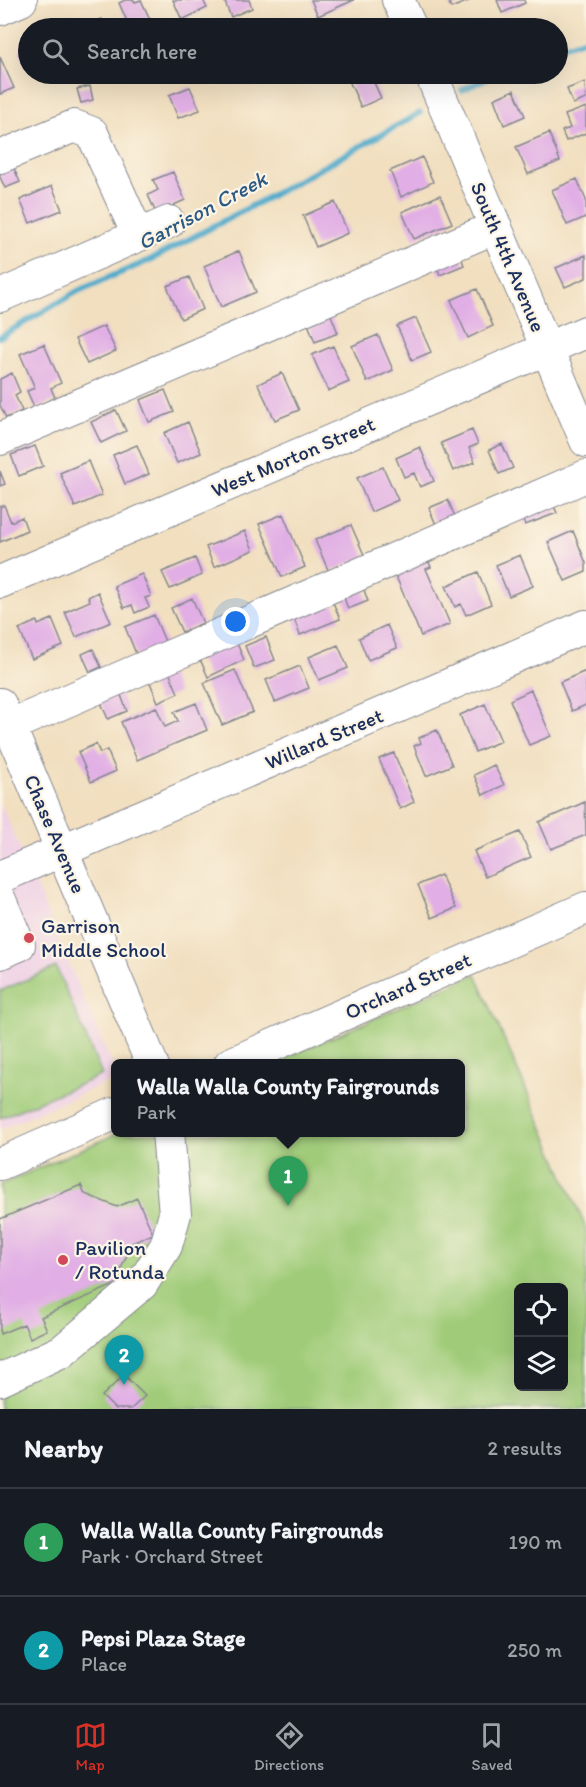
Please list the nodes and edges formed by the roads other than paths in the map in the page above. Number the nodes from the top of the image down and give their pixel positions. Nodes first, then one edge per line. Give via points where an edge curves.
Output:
1 (21, 0) edge
2 (398, 0) edge
3 (0, 9) edge
4 (406, 18) edge
5 (434, 84) edge
6 (0, 157) edge
7 (169, 222) dead end
8 (496, 227) junction
9 (138, 235) junction
10 (0, 296) edge
11 (586, 332) edge
12 (547, 349) junction
13 (0, 439) edge
14 (586, 441) edge
15 (586, 476) edge
16 (0, 582) edge
17 (586, 626) edge
18 (5, 715) edge
19 (62, 852) junction
20 (0, 877) edge
21 (0, 900) edge
22 (586, 908) edge
23 (0, 953) edge
24 (150, 1059) edge
25 (241, 1059) edge
26 (111, 1115) edge
27 (168, 1137) edge
28 (0, 1164) edge
29 (0, 1380) edge

1 - 3 street
2 - 4 street
5 - 8 street, South 4th Avenue
6 - 9 street via 74,126 92,133
7 - 9 street
8 - 12 street, South 4th Avenue
8 - 13 street
9 - 10 street
11 - 12 street, West Morton Street
12 - 14 street, South 4th Avenue
12 - 16 street, West Morton Street
15 - 18 street
17 - 19 street, Willard Street
18 - 19 street, Chase Avenue
19 - 20 street, Willard Street
19 - 24 street, Chase Avenue
21 - 23 street via 19,945
22 - 25 street, Orchard Street
26 - 28 street
27 - 29 street via 176,1214 166,1246 142,1284 62,1351

